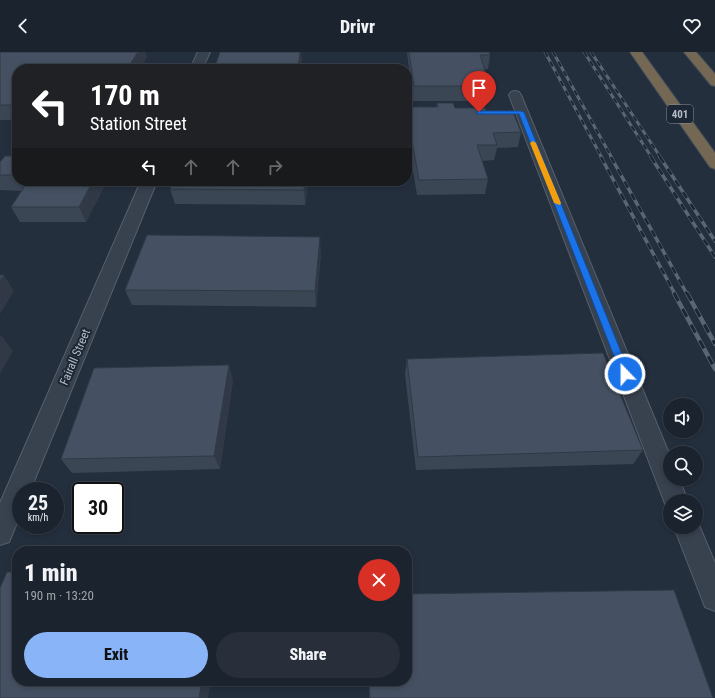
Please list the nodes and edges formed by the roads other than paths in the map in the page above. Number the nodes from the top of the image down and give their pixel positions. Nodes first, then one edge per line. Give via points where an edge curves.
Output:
1 (204, 52) edge
2 (634, 52) edge
3 (690, 52) edge
4 (198, 64) edge
5 (715, 82) edge
6 (515, 95) dead end
7 (715, 164) edge
8 (147, 186) edge
9 (673, 494) edge
10 (0, 533) edge
11 (690, 534) edge
12 (715, 597) edge

1 - 4 street
2 - 7 highway, 401
3 - 5 highway
6 - 9 street via 513,112
8 - 10 street, Fairall Street
11 - 12 street

